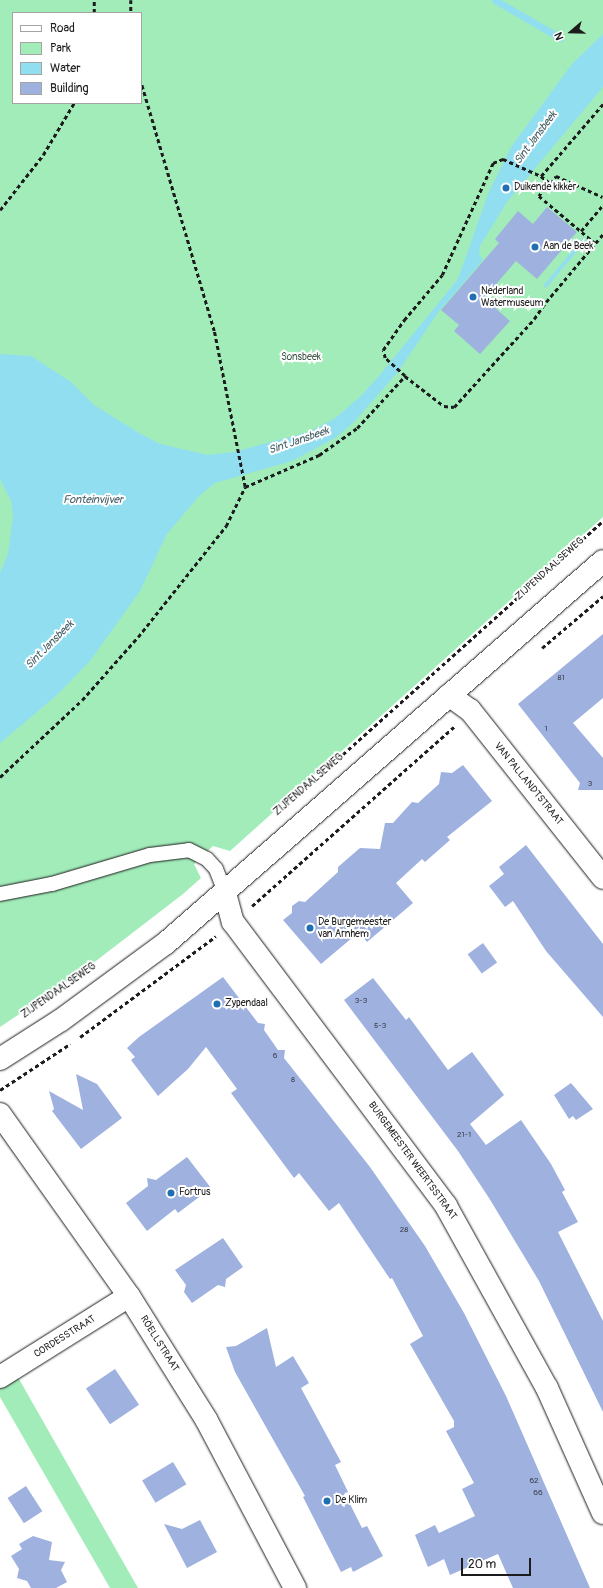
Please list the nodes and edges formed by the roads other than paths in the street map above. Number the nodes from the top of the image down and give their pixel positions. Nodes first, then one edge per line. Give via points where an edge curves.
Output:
1 (603, 561) edge
2 (449, 695) junction
3 (603, 878) edge
4 (225, 893) junction
5 (0, 894) edge
6 (0, 1058) edge
7 (0, 1114) edge
8 (129, 1296) junction
9 (0, 1378) edge
10 (603, 1513) edge
11 (295, 1588) edge

1 - 2 street
2 - 3 street, VAN PALLANDTSTRAAT via 470,710
2 - 4 street
4 - 5 lane via 216,868 207,858 189,850 150,855 52,884
4 - 6 street via 114,983
4 - 10 street, BURGEMEESTER WEERTSSTRAAT via 233,922 446,1206 548,1388
7 - 8 street, RÖELLSTRAAT
8 - 9 street, CORDESSTRAAT
8 - 11 street, RÖELLSTRAAT via 207,1421

